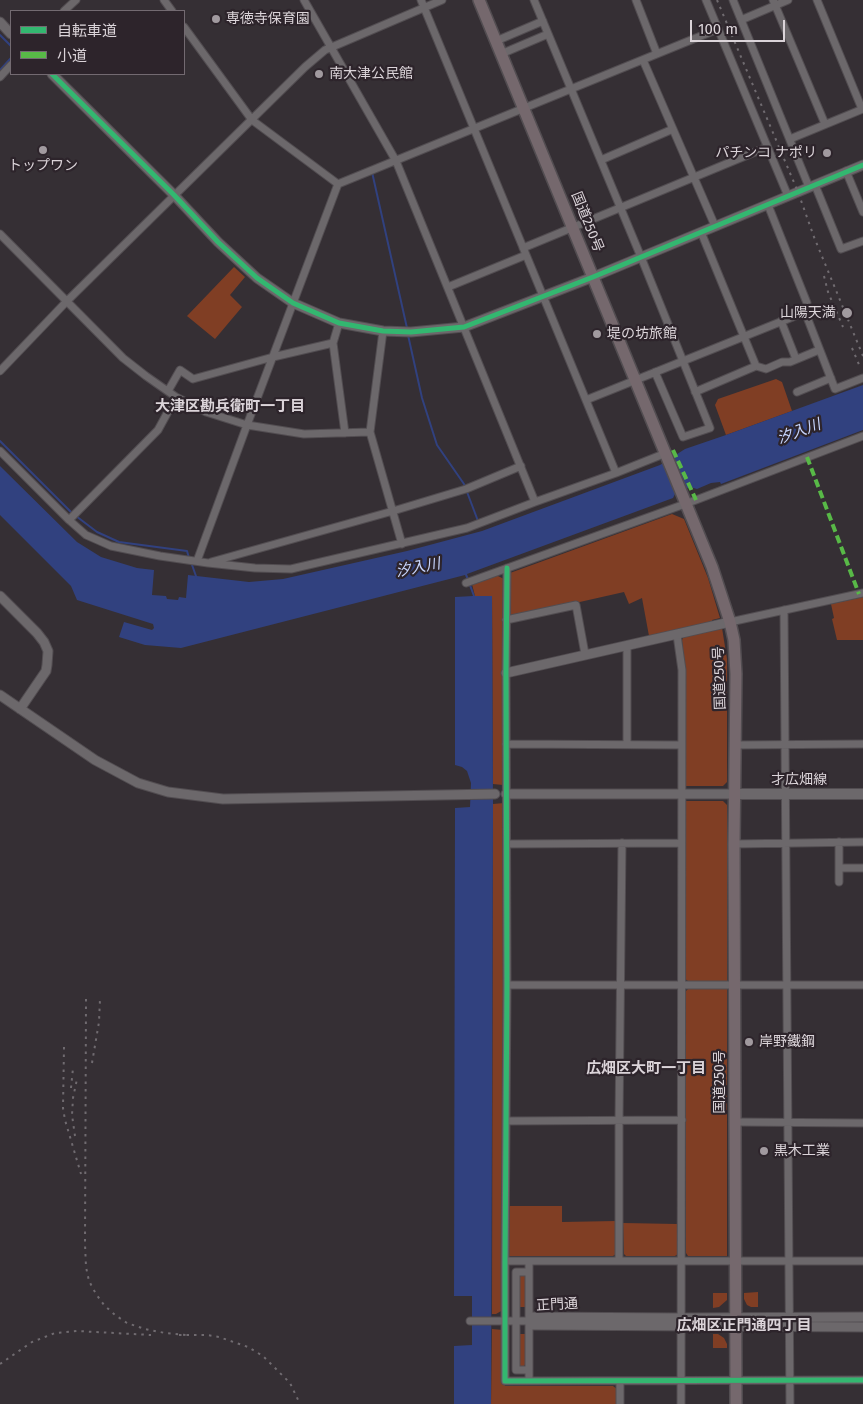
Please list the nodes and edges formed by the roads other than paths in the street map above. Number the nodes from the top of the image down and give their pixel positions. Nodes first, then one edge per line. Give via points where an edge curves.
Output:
1 (76, 0) edge
2 (304, 0) edge
3 (421, 0) edge
4 (442, 0) edge
5 (479, 0) edge
6 (534, 0) edge
7 (636, 0) edge
8 (706, 0) edge
9 (733, 0) edge
10 (788, 0) edge
11 (817, 0) edge
12 (774, 3) edge
13 (424, 8) junction
14 (65, 10) edge
15 (741, 20) junction
16 (543, 21) junction
17 (0, 22) edge
18 (185, 28) edge
19 (718, 29) junction
20 (10, 33) edge
21 (548, 34) junction
22 (496, 41) junction
23 (332, 47) junction
24 (501, 54) junction
25 (657, 54) junction
26 (643, 60) junction
27 (10, 67) edge
28 (53, 75) edge
29 (0, 76) edge
30 (571, 89) junction
31 (524, 109) junction
32 (863, 109) edge
33 (252, 120) junction
34 (825, 124) junction
35 (474, 129) junction
36 (672, 129) junction
37 (790, 139) junction
38 (767, 147) junction
39 (600, 160) junction
40 (396, 161) junction
41 (863, 165) edge
42 (846, 171) junction
43 (694, 178) junction
44 (338, 184) junction
45 (812, 186) junction
46 (174, 195) junction
47 (788, 196) junction
48 (768, 205) junction
49 (620, 208) junction
50 (863, 212) edge
51 (714, 226) junction
52 (573, 228) junction
53 (701, 232) junction
54 (0, 234) edge
55 (863, 241) edge
56 (525, 252) junction
57 (641, 257) junction
58 (593, 277) junction
59 (448, 287) junction
60 (544, 296) junction
61 (67, 302) junction
62 (293, 302) junction
63 (805, 312) junction
64 (780, 321) junction
65 (339, 323) junction
66 (464, 327) junction
67 (383, 331) junction
68 (744, 336) junction
69 (333, 343) junction
70 (819, 350) junction
71 (273, 357) junction
72 (796, 359) junction
73 (683, 360) junction
74 (756, 366) junction
75 (0, 371) edge
76 (655, 372) junction
77 (831, 378) junction
78 (863, 378) edge
79 (635, 380) junction
80 (168, 391) junction
81 (696, 392) junction
82 (797, 392) dead end
83 (176, 397) junction
84 (586, 400) junction
85 (247, 426) junction
86 (346, 432) junction
87 (370, 432) junction
88 (863, 436) edge
89 (0, 451) edge
90 (666, 452) junction
91 (521, 466) junction
92 (616, 473) junction
93 (535, 502) junction
94 (686, 503) junction
95 (393, 511) junction
96 (69, 520) junction
97 (402, 544) junction
98 (197, 561) junction
99 (208, 563) junction
100 (507, 568) junction
101 (469, 582) dead end
102 (863, 593) edge
103 (0, 596) edge
104 (784, 610) junction
105 (506, 620) junction
106 (730, 622) junction
107 (677, 634) junction
108 (627, 646) junction
109 (585, 654) junction
110 (506, 673) junction
111 (0, 695) edge
112 (20, 710) junction
113 (506, 744) junction
114 (627, 744) junction
115 (785, 744) junction
116 (863, 744) edge
117 (681, 745) junction
118 (736, 745) junction
119 (496, 794) joint
120 (506, 794) junction
121 (681, 794) junction
122 (736, 794) junction
123 (786, 794) junction
124 (863, 794) edge
125 (839, 842) junction
126 (863, 842) edge
127 (622, 843) junction
128 (681, 843) junction
129 (786, 843) junction
130 (507, 844) junction
131 (734, 844) junction
132 (839, 868) junction
133 (863, 868) edge
134 (839, 882) dead end
135 (736, 984) junction
136 (508, 985) junction
137 (620, 985) junction
138 (682, 985) junction
139 (787, 985) junction
140 (863, 985) edge
141 (682, 1120) junction
142 (506, 1121) junction
143 (618, 1121) junction
144 (735, 1122) junction
145 (788, 1122) junction
146 (863, 1123) edge
147 (505, 1261) junction
148 (529, 1261) junction
149 (619, 1261) junction
150 (682, 1261) junction
151 (735, 1261) junction
152 (863, 1261) edge
153 (789, 1262) junction
154 (529, 1272) junction
155 (863, 1317) edge
156 (506, 1320) junction
157 (516, 1321) junction
158 (529, 1321) junction
159 (470, 1322) dead end
160 (682, 1322) junction
161 (735, 1322) junction
162 (789, 1322) junction
163 (863, 1326) edge
164 (529, 1370) junction
165 (682, 1380) junction
166 (863, 1380) edge
167 (529, 1381) junction
168 (620, 1381) junction
169 (735, 1381) junction
170 (790, 1381) junction
171 (620, 1404) edge
172 (682, 1404) edge
173 (736, 1404) edge
174 (790, 1404) edge

1 - 14 street
2 - 23 street
3 - 13 street
4 - 13 street
5 - 22 highway, 国道250号
6 - 16 street
7 - 25 street
8 - 19 street
9 - 15 street
10 - 12 street
11 - 32 street
12 - 15 street
12 - 34 street
13 - 23 street
13 - 35 street
15 - 37 street
16 - 21 street
16 - 22 street
17 - 20 street
18 - 33 street
19 - 25 street
19 - 38 street
21 - 24 street
21 - 30 street
22 - 24 highway, 国道250号
23 - 33 street via 305,67
23 - 40 street
24 - 31 highway, 国道250号
25 - 26 street
26 - 30 street
26 - 36 street
27 - 29 street
28 - 46 street
30 - 31 street
30 - 39 street
31 - 35 street
31 - 52 highway, 国道250号
32 - 34 street
33 - 44 street
33 - 46 street
34 - 37 street
35 - 40 street
35 - 56 street
36 - 39 street
36 - 43 street
37 - 45 street
38 - 43 street
38 - 47 street
39 - 49 street
40 - 44 street
40 - 59 street
41 - 42 street
42 - 45 street
42 - 50 street
43 - 49 street
43 - 51 street
44 - 62 street
45 - 47 street
45 - 55 street via 841,249
46 - 61 street
46 - 62 street via 257,278
47 - 48 street
48 - 51 street
48 - 63 street via 807,303
49 - 52 street
49 - 57 street
51 - 53 street
52 - 56 street
52 - 58 highway, 国道250号
53 - 57 street
53 - 68 street
54 - 61 street
56 - 59 street
56 - 60 street
57 - 58 street
57 - 73 street
58 - 60 street
58 - 79 highway, 国道250号
59 - 66 street
60 - 66 street
60 - 84 street
61 - 75 street
61 - 80 street via 123,358
62 - 65 street
62 - 71 street
63 - 64 street
63 - 70 street
64 - 68 street
64 - 72 street
65 - 67 street
65 - 69 street
66 - 67 street
66 - 91 street
67 - 87 street
68 - 73 street
68 - 74 street
69 - 71 street
69 - 86 street
70 - 72 street
70 - 77 street
71 - 80 street via 193,379 180,370
71 - 85 street
72 - 74 street via 766,369
73 - 76 street
73 - 81 street
74 - 81 street
76 - 79 street
76 - 81 street via 683,437 710,428
77 - 78 street via 835,389
77 - 82 street
79 - 84 street
79 - 90 highway, 国道250号
80 - 83 street
83 - 85 street via 206,412
83 - 96 street via 158,430
84 - 92 street
85 - 86 street via 304,434
85 - 98 street
86 - 87 street
87 - 95 street
88 - 94 street
89 - 96 street
90 - 92 street
90 - 94 highway, 国道250号
91 - 93 street
91 - 95 street via 466,489
92 - 93 street
93 - 97 street via 467,528
94 - 100 street
94 - 106 highway, 国道250号 via 712,566
95 - 97 street
95 - 99 street
96 - 98 street via 86,535 110,546
97 - 99 street via 292,569
98 - 99 street
100 - 101 street
100 - 105 street
102 - 104 street
103 - 112 street via 37,633 48,651 46,671
104 - 106 street
104 - 115 street
105 - 109 street via 576,605
105 - 110 street
106 - 107 street
106 - 118 highway, 国道250号 via 736,674
107 - 108 street
107 - 117 street via 682,670
108 - 109 street
108 - 114 street
109 - 110 street
110 - 113 street
111 - 112 street
112 - 119 street via 95,760 138,783 168,792 224,799
113 - 114 street
113 - 120 street
114 - 117 street
115 - 116 street
115 - 118 street
115 - 123 street
117 - 121 street
118 - 122 highway, 国道250号
119 - 120 street
120 - 121 street
120 - 130 street
121 - 122 street
121 - 128 street
122 - 123 main road, 才広畑線
122 - 131 highway, 国道250号
123 - 124 main road, 才広畑線
123 - 129 street
125 - 126 street
125 - 129 street
125 - 132 street
127 - 128 street
127 - 130 street
127 - 137 street
128 - 138 street
129 - 131 street
129 - 139 street
130 - 136 street
131 - 135 highway, 国道250号
132 - 133 street
132 - 134 street
135 - 138 street
135 - 139 street
135 - 144 highway, 国道250号
136 - 137 street
136 - 142 street
137 - 138 street
137 - 143 street
138 - 141 street
139 - 140 street
139 - 145 street
141 - 143 street
141 - 150 street
142 - 143 street
142 - 147 street
143 - 149 street
144 - 145 street
144 - 151 highway, 国道250号
145 - 146 street
145 - 153 street
147 - 148 street
147 - 156 street
148 - 149 street
148 - 154 street
149 - 150 street
150 - 151 street
150 - 160 street
151 - 153 street
151 - 161 highway, 国道250号
152 - 153 street
153 - 162 street
154 - 157 street via 516,1272
154 - 158 street
155 - 162 street, 正門通
156 - 157 street
156 - 159 street
156 - 167 street via 505,1381
157 - 158 street
157 - 164 street via 516,1370
158 - 160 street, 正門通 via 533,1316
158 - 164 street
160 - 161 street, 正門通
160 - 165 street
161 - 162 street, 正門通
161 - 169 highway, 国道250号
162 - 163 street, 正門通
162 - 170 street
164 - 167 street
165 - 168 street
165 - 169 street
165 - 172 street
166 - 170 street
167 - 168 street
168 - 171 street
169 - 170 street
169 - 173 highway, 国道250号
170 - 174 street

